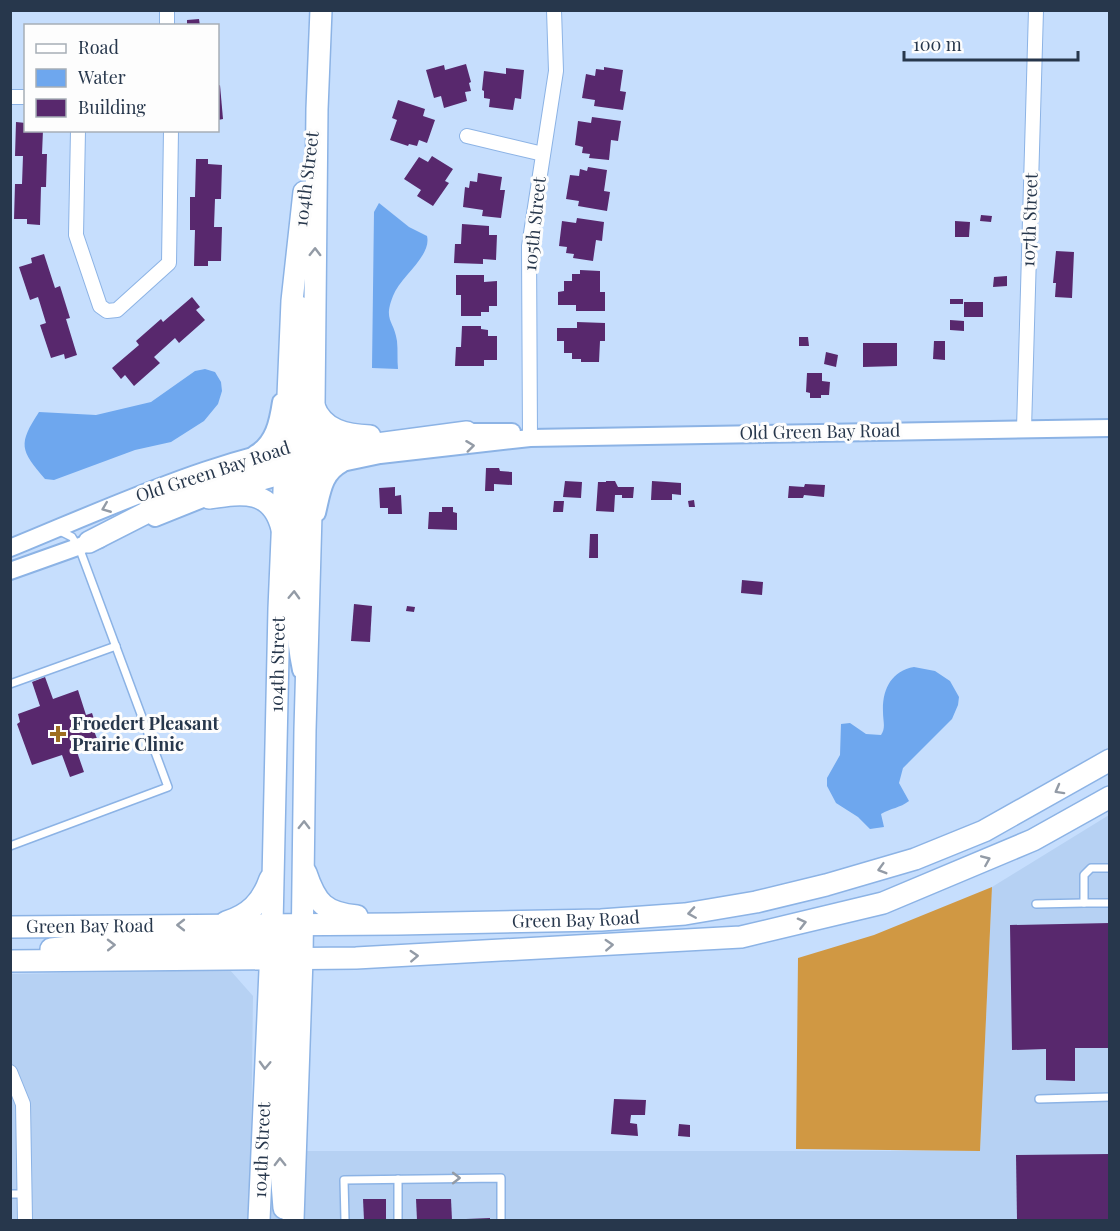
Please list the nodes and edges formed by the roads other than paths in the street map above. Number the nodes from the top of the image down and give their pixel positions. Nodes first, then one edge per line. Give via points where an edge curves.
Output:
1 (321, 10) edge
2 (554, 10) edge
3 (1036, 10) edge
4 (317, 109) junction
5 (78, 132) edge
6 (171, 132) edge
7 (467, 136) dead end
8 (543, 154) junction
9 (298, 253) junction
10 (291, 345) junction
11 (314, 406) junction
12 (1110, 428) edge
13 (1024, 429) junction
14 (467, 432) junction
15 (370, 436) junction
16 (530, 438) junction
17 (251, 457) junction
18 (299, 458) junction
19 (346, 462) junction
20 (209, 498) junction
21 (55, 530) junction
22 (282, 533) junction
23 (310, 540) junction
24 (84, 544) junction
25 (10, 548) edge
26 (10, 571) edge
27 (116, 646) junction
28 (10, 684) edge
29 (306, 694) junction
30 (276, 715) junction
31 (1110, 760) edge
32 (1110, 798) edge
33 (10, 846) edge
34 (303, 865) junction
35 (1110, 868) edge
36 (272, 870) junction
37 (1084, 903) junction
38 (1110, 903) edge
39 (1036, 904) dead end
40 (619, 919) junction
41 (398, 924) junction
42 (219, 925) junction
43 (10, 927) edge
44 (286, 941) junction
45 (10, 953) edge
46 (356, 958) junction
47 (209, 960) junction
48 (10, 961) edge
49 (267, 1006) junction
50 (300, 1021) junction
51 (10, 1072) edge
52 (1110, 1097) edge
53 (1039, 1099) dead end
54 (398, 1179) junction
55 (17, 1194) edge
56 (25, 1221) edge
57 (259, 1221) edge
58 (286, 1221) edge
59 (293, 1221) edge
60 (345, 1221) edge
61 (398, 1221) edge
62 (501, 1221) edge

1 - 4 main road, 104th Street
2 - 8 street, 105th Street via 556,71
3 - 13 street, 107th Street
4 - 9 main road, 104th Street via 309,146
11 -> 4 main road, 104th Street
5 - 6 street via 76,235 100,306 107,311 117,310 169,263
7 - 8 street
8 - 16 street, 105th Street via 529,246
9 - 10 main road, 104th Street
9 - 18 street
10 - 17 street via 274,432 264,448
10 - 18 main road, 104th Street
11 - 15 main road via 318,417 330,427 347,434
11 - 18 main road, 104th Street
12 - 13 street, Old Green Bay Road
13 - 16 street, Old Green Bay Road
14 - 15 street, Old Green Bay Road
14 - 16 street, Old Green Bay Road via 511,432
14 - 18 main road
15 - 18 street, Old Green Bay Road
19 -> 16 street, Old Green Bay Road
17 - 18 street, Old Green Bay Road
17 -> 21 street, Old Green Bay Road via 157,488
18 - 19 street, Old Green Bay Road
18 - 20 street, Old Green Bay Road
18 - 22 main road, 104th Street
18 - 23 main road, 104th Street
18 - 24 main road via 195,488
29 -> 18 street via 294,610
19 - 23 street via 326,480
20 - 22 main road via 242,493 258,497 275,512
20 - 24 street, Old Green Bay Road
21 - 24 lane
21 - 25 street, Old Green Bay Road
22 - 30 main road, 104th Street
23 - 29 main road, 104th Street
24 - 26 street, Old Green Bay Road
24 - 27 lane
27 - 28 lane
27 - 33 lane via 168,787
34 -> 29 main road, 104th Street
30 - 36 main road, 104th Street
30 - 44 main road via 286,807
31 -> 40 main road, Green Bay Road via 984,831 915,859 756,902 685,914
46 -> 32 main road, Green Bay Road via 741,937 884,903 1033,840
34 - 41 main road via 316,896 331,911
34 - 44 main road, 104th Street
35 - 37 lane via 1091,868 1084,875
36 - 42 main road via 263,894 251,910
36 - 44 main road, 104th Street
37 - 38 lane
37 - 39 lane
40 - 41 main road, Green Bay Road
40 - 44 main road via 523,935
41 - 44 main road, Green Bay Road
42 -> 43 main road, Green Bay Road
42 - 44 main road, Green Bay Road
45 -> 44 main road via 81,945
44 - 46 main road, Green Bay Road
44 - 47 main road, Green Bay Road
44 - 49 main road, 104th Street
44 - 50 main road, 104th Street
58 -> 44 main road via 280,1166
46 - 50 main road via 321,972
47 - 48 main road, Green Bay Road
47 - 49 main road via 235,965 247,972
49 -> 57 main road, 104th Street
50 - 59 main road, 104th Street
51 - 55 street via 23,1104
52 - 53 lane
54 - 60 lane via 344,1180
54 - 61 lane
54 -> 62 lane via 501,1178
55 - 56 street

